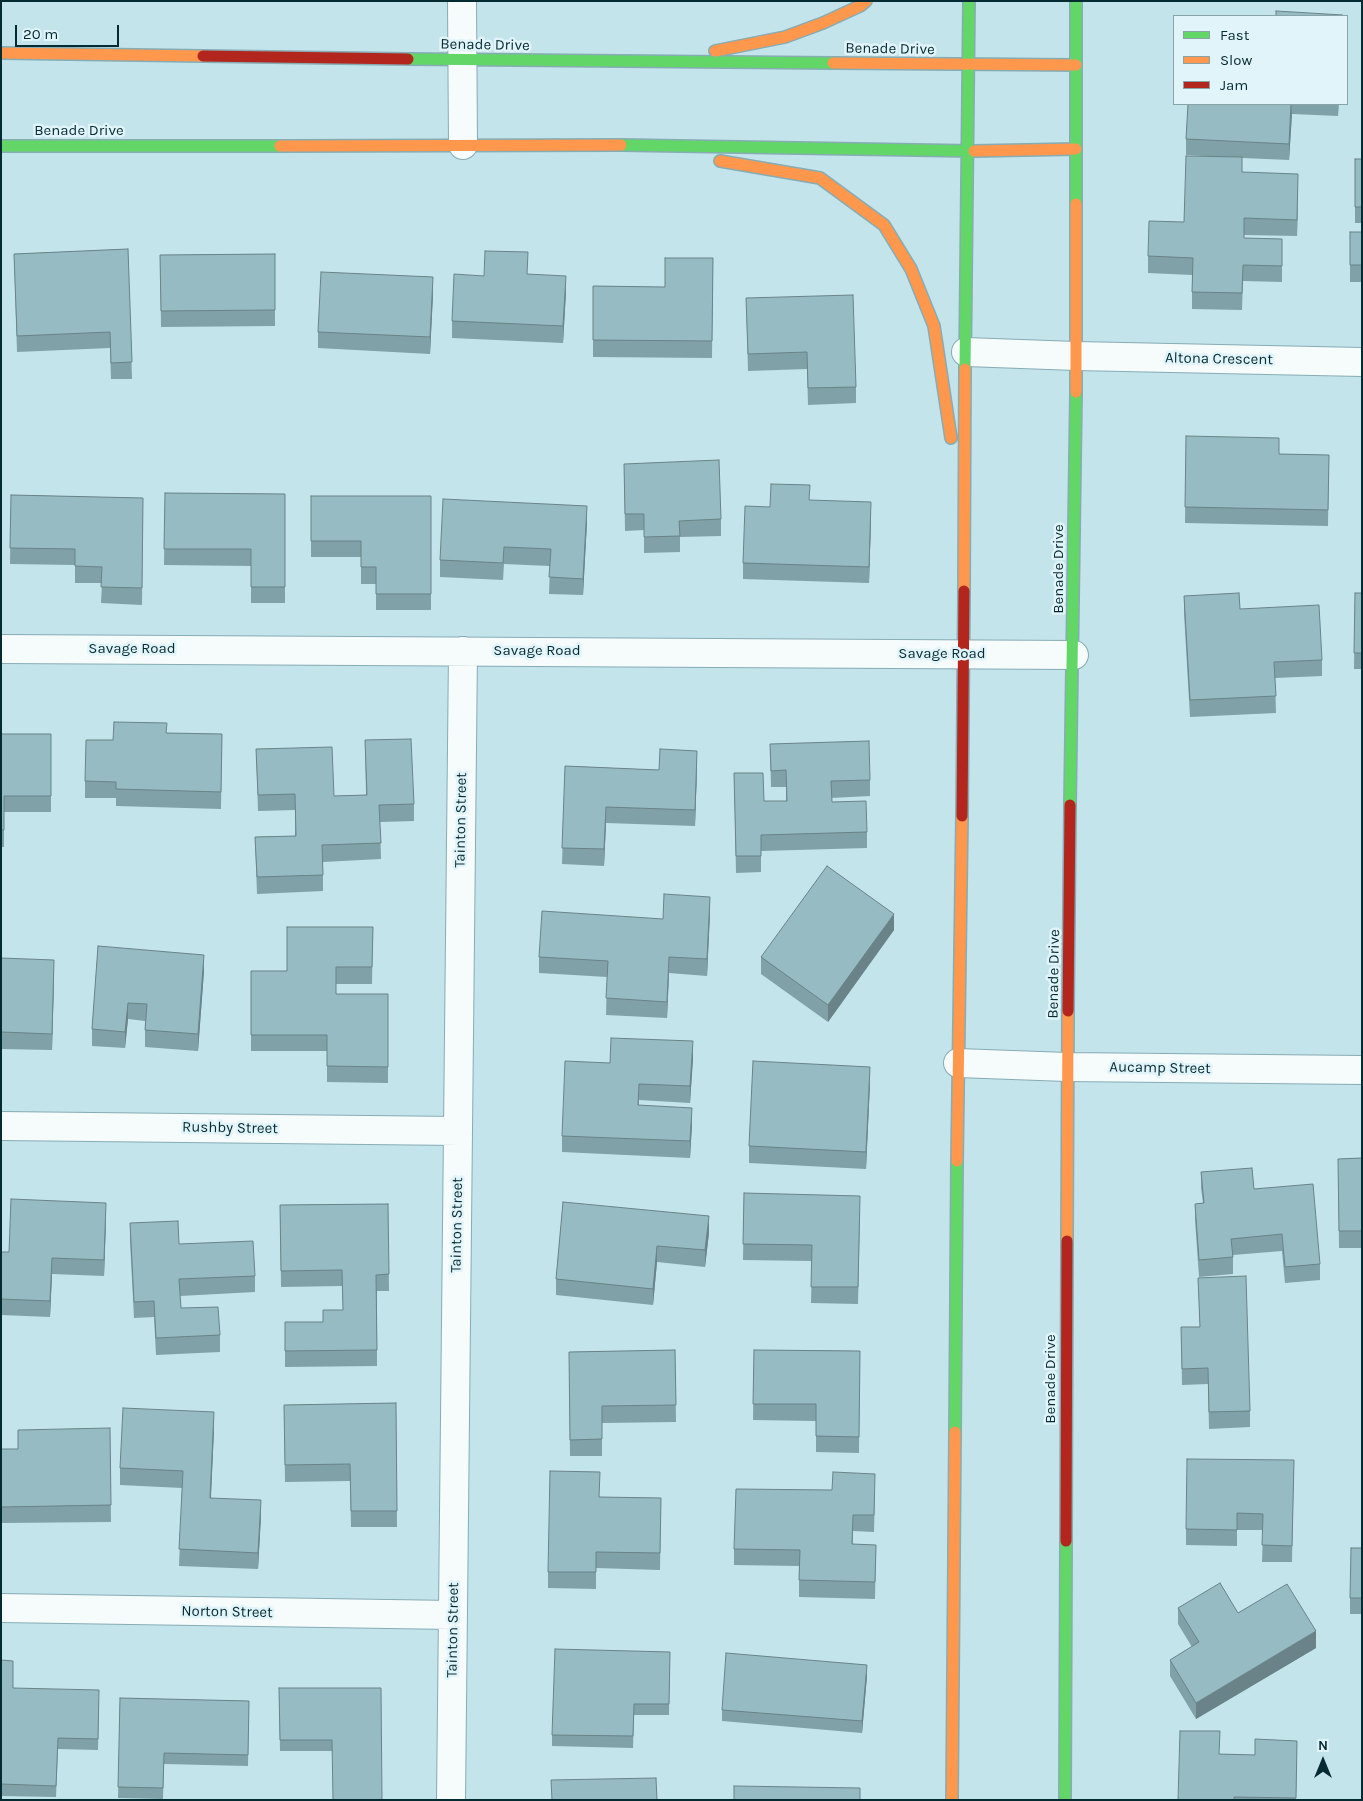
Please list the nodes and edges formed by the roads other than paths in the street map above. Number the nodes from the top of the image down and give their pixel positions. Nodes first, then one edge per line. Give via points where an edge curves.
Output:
1 (462, 1) edge
2 (866, 1) edge
3 (969, 1) edge
4 (1076, 1) edge
5 (1, 53) edge
6 (462, 60) junction
7 (657, 62) junction
8 (968, 65) junction
9 (1076, 65) junction
10 (463, 145) junction
11 (627, 145) junction
12 (1, 146) edge
13 (1076, 149) junction
14 (968, 151) junction
15 (966, 352) junction
16 (1076, 356) junction
17 (1362, 362) edge
18 (964, 524) junction
19 (1, 649) edge
20 (463, 651) junction
21 (964, 654) junction
22 (1074, 655) junction
23 (958, 1063) junction
24 (1068, 1067) junction
25 (1362, 1070) edge
26 (1, 1126) edge
27 (458, 1131) junction
28 (1, 1608) edge
29 (453, 1615) junction
30 (451, 1800) edge
31 (952, 1800) edge
32 (1065, 1800) edge

1 - 6 street
2 - 7 street via 823,23 785,36
3 - 8 street
4 - 9 street, Benade Drive
5 - 6 street, Benade Drive
6 - 7 street, Benade Drive
6 - 10 street
7 - 8 street, Benade Drive
8 - 9 street, Benade Drive
8 - 14 street
9 - 13 street, Benade Drive
10 - 11 street, Benade Drive
10 - 12 street, Benade Drive
11 - 14 street, Benade Drive
11 - 18 street via 820,178 884,226 911,269 934,326
13 - 14 street, Benade Drive
13 - 16 street, Benade Drive
14 - 15 street
15 - 16 street, Altona Crescent
15 - 18 street
16 - 17 street, Altona Crescent
16 - 22 street, Benade Drive
18 - 21 street
19 - 20 street, Savage Road
20 - 21 street, Savage Road
20 - 27 street, Tainton Street
21 - 22 street, Savage Road
21 - 23 street
22 - 24 street, Benade Drive
23 - 24 street, Aucamp Street
23 - 31 street
24 - 25 street, Aucamp Street
24 - 32 street, Benade Drive
26 - 27 street, Rushby Street
27 - 29 street, Tainton Street
28 - 29 street, Norton Street
29 - 30 street, Tainton Street

